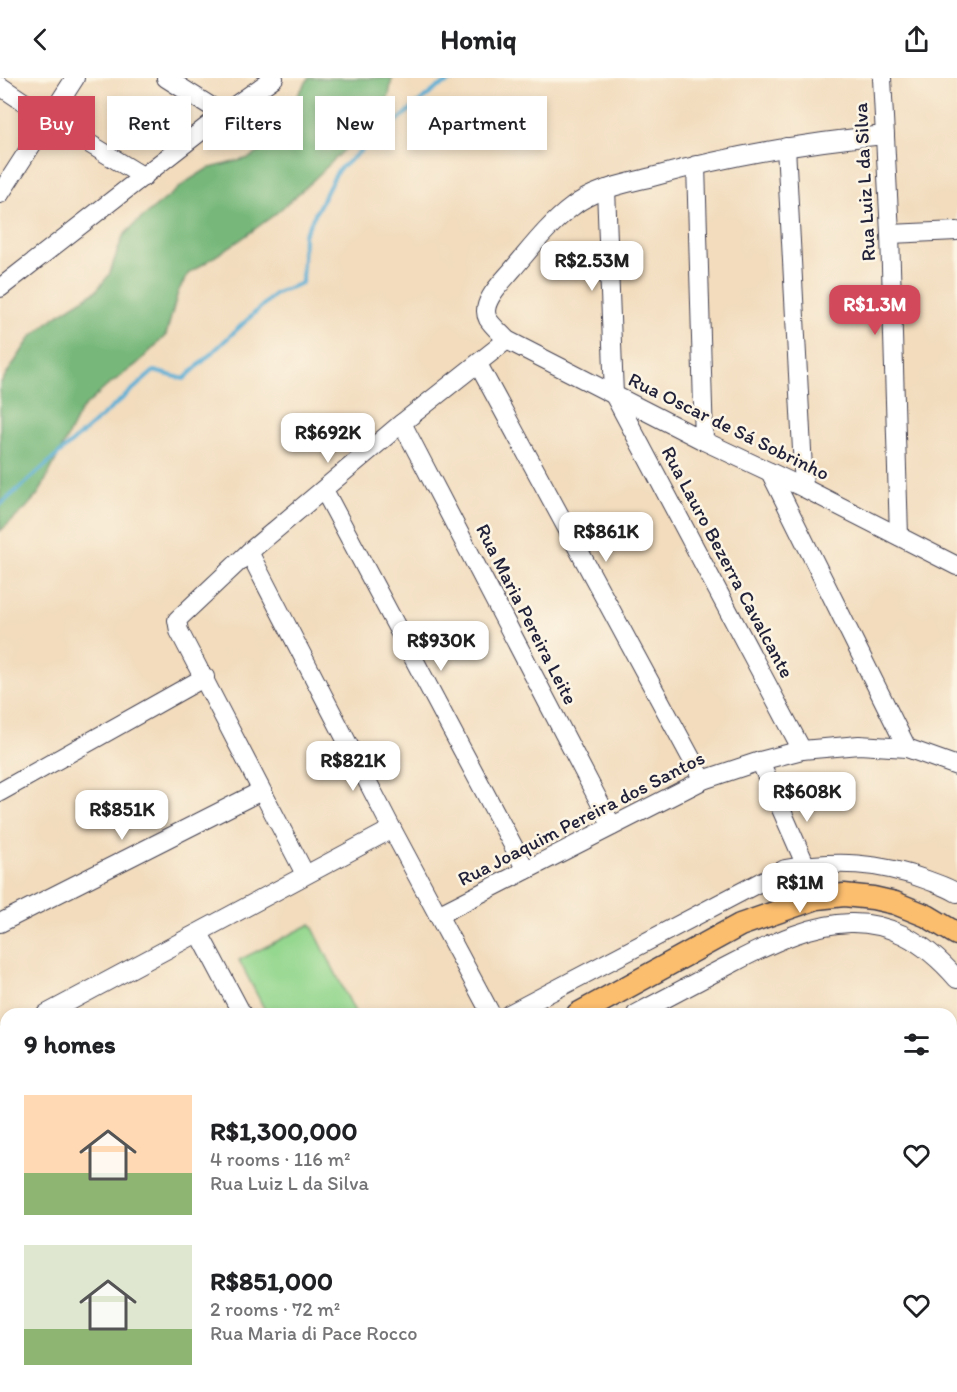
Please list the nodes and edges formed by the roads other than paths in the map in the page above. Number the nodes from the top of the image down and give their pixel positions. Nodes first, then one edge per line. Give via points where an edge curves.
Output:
1 (75, 78) edge
2 (166, 78) edge
3 (274, 78) edge
4 (882, 78) edge
5 (0, 86) edge
6 (64, 96) edge
7 (248, 96) edge
8 (18, 98) edge
9 (203, 101) edge
10 (203, 130) edge
11 (885, 135) junction
12 (95, 147) edge
13 (786, 147) junction
14 (29, 150) edge
15 (696, 165) junction
16 (144, 177) junction
17 (606, 189) junction
18 (0, 194) edge
19 (957, 231) edge
20 (890, 234) junction
21 (0, 288) edge
22 (507, 340) junction
23 (478, 364) junction
24 (614, 395) junction
25 (402, 423) junction
26 (704, 441) junction
27 (770, 472) junction
28 (804, 488) junction
29 (324, 490) junction
30 (899, 536) junction
31 (249, 552) junction
32 (956, 567) edge
33 (205, 677) junction
34 (907, 748) junction
35 (802, 750) junction
36 (760, 761) junction
37 (957, 766) edge
38 (703, 780) junction
39 (261, 791) junction
40 (0, 792) edge
41 (612, 826) junction
42 (392, 829) junction
43 (806, 866) junction
44 (526, 870) junction
45 (305, 874) junction
46 (957, 893) edge
47 (817, 898) junction
48 (438, 915) junction
49 (0, 923) edge
50 (199, 933) junction
51 (957, 934) edge
52 (642, 978) junction
53 (957, 979) edge
54 (57, 1008) edge
55 (239, 1008) edge
56 (488, 1008) edge
57 (520, 1008) edge
58 (589, 1008) edge
59 (657, 1008) edge
60 (660, 1008) edge

1 - 6 street
2 - 9 street
3 - 7 street
4 - 11 street, Rua Luiz L da Silva
5 - 8 street
10 - 16 street
11 - 13 street
11 - 20 street, Rua Luiz L da Silva
12 - 16 street
13 - 15 street
13 - 28 street
14 - 18 street
15 - 17 street
15 - 26 street
16 - 21 street
17 - 22 street, Rua Oscar de Sá Sobrinho via 573,206 545,232 486,304 488,319
17 - 24 street
19 - 20 street
20 - 30 street, Rua Luiz L da Silva
22 - 23 street
22 - 24 street, Rua Oscar de Sá Sobrinho
23 - 25 street
23 - 38 street
24 - 26 street, Rua Oscar de Sá Sobrinho
24 - 35 street, Rua Lauro Bezerra Cavalcante
25 - 29 street
25 - 41 street, Rua Maria Pereira Leite
26 - 27 street, Rua Oscar de Sá Sobrinho
27 - 28 street, Rua Oscar de Sá Sobrinho
27 - 34 street
28 - 30 street, Rua Oscar de Sá Sobrinho
29 - 31 street
29 - 44 street
30 - 32 street, Rua Oscar de Sá Sobrinho
31 - 33 street via 177,620 179,631
31 - 42 street
33 - 39 street
33 - 40 street
34 - 35 street, Rua Joaquim Pereira dos Santos via 859,745
34 - 37 street, Rua Joaquim Pereira dos Santos
35 - 36 street, Rua Joaquim Pereira dos Santos
36 - 38 street, Rua Joaquim Pereira dos Santos
36 - 43 street
38 - 41 street, Rua Joaquim Pereira dos Santos
39 - 45 street
39 - 49 street
41 - 44 street, Rua Joaquim Pereira dos Santos
42 - 45 street
42 - 48 street
43 - 46 street via 853,863 901,870
43 - 47 street
43 - 57 street via 785,869
44 - 48 street, Rua Joaquim Pereira dos Santos
45 - 50 street
47 - 51 main road via 844,896 896,903
47 - 52 main road via 740,925
48 - 56 street
50 - 54 street
50 - 55 street
52 - 58 main road
52 - 59 street
53 - 60 street via 921,945 896,931 846,923 819,926 767,946

